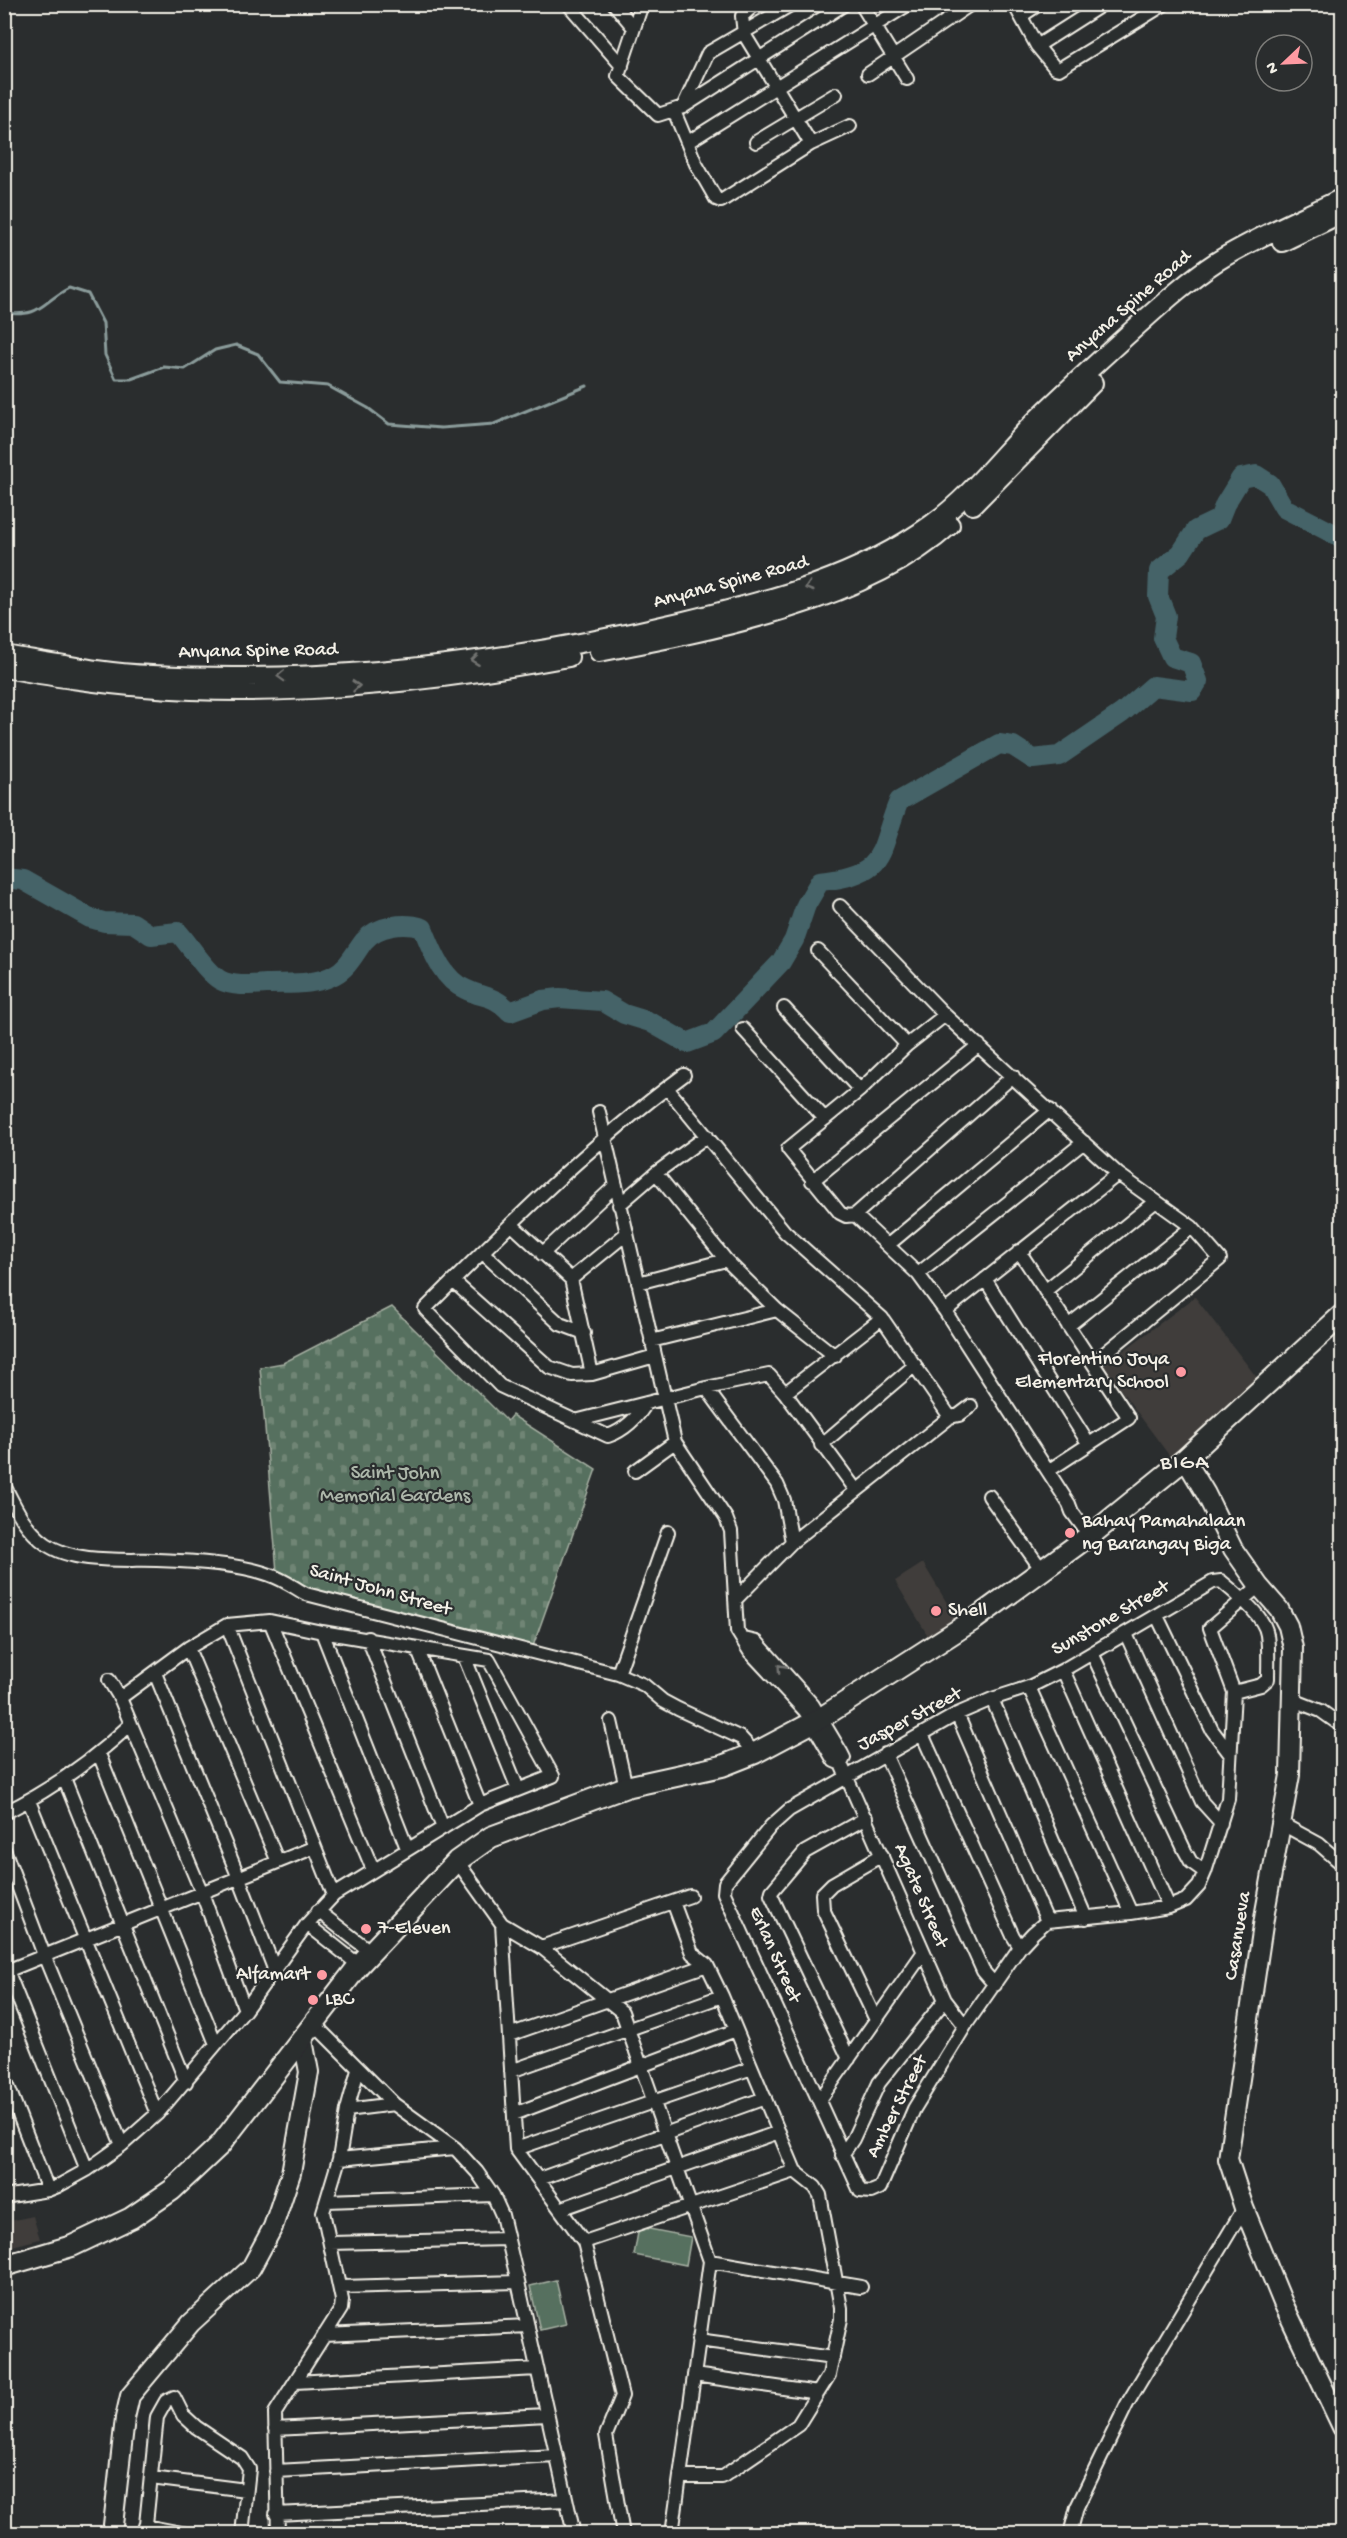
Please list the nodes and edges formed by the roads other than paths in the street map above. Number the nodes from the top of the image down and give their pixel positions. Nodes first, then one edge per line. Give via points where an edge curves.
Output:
1 (568, 4) edge
2 (614, 4) edge
3 (642, 4) edge
4 (755, 4) edge
5 (792, 4) edge
6 (845, 4) edge
7 (861, 4) edge
8 (909, 4) edge
9 (970, 4) edge
10 (1014, 4) edge
11 (1039, 4) edge
12 (1103, 4) edge
13 (1165, 4) edge
14 (1021, 16) junction
15 (874, 27) junction
16 (634, 28) junction
17 (744, 34) junction
18 (1037, 46) junction
19 (893, 55) junction
20 (759, 60) junction
21 (622, 66) junction
22 (868, 74) dead end
23 (907, 79) dead end
24 (775, 86) junction
25 (836, 94) dead end
26 (679, 109) junction
27 (796, 118) junction
28 (850, 126) dead end
29 (688, 142) junction
30 (756, 142) dead end
31 (811, 144) junction
32 (1342, 198) edge
33 (1342, 213) edge
34 (4, 655) edge
35 (4, 668) edge
36 (840, 906) dead end
37 (818, 951) dead end
38 (784, 1008) dead end
39 (945, 1015) junction
40 (743, 1029) dead end
41 (908, 1045) junction
42 (979, 1045) junction
43 (684, 1075) dead end
44 (1013, 1076) junction
45 (667, 1088) junction
46 (860, 1090) junction
47 (1050, 1110) junction
48 (599, 1112) dead end
49 (825, 1119) junction
50 (707, 1136) junction
51 (605, 1139) junction
52 (1084, 1142) junction
53 (656, 1173) junction
54 (1118, 1174) junction
55 (812, 1181) junction
56 (616, 1185) junction
57 (1156, 1201) junction
58 (620, 1205) junction
59 (855, 1215) junction
60 (511, 1224) junction
61 (1192, 1227) junction
62 (626, 1234) junction
63 (888, 1245) junction
64 (1019, 1251) junction
65 (482, 1252) junction
66 (542, 1254) junction
67 (726, 1260) junction
68 (918, 1274) junction
69 (571, 1279) junction
70 (985, 1279) junction
71 (453, 1281) junction
72 (638, 1283) junction
73 (1045, 1292) junction
74 (777, 1310) junction
75 (945, 1311) junction
76 (1342, 1315) edge
77 (882, 1318) junction
78 (1068, 1326) junction
79 (584, 1333) junction
80 (651, 1341) junction
81 (655, 1356) junction
82 (835, 1356) junction
83 (1093, 1363) junction
84 (915, 1365) junction
85 (592, 1374) junction
86 (706, 1388) junction
87 (785, 1393) junction
88 (663, 1398) junction
89 (646, 1402) junction
90 (971, 1406) dead end
91 (950, 1417) junction
92 (575, 1421) junction
93 (675, 1442) junction
94 (1088, 1443) junction
95 (822, 1445) junction
96 (1185, 1459) junction
97 (635, 1471) dead end
98 (1048, 1471) junction
99 (4, 1485) edge
100 (856, 1490) junction
101 (989, 1496) dead end
102 (668, 1532) dead end
103 (1093, 1533) junction
104 (792, 1542) junction
105 (1041, 1570) junction
106 (1259, 1586) junction
107 (735, 1600) junction
108 (1242, 1600) junction
109 (1157, 1616) junction
110 (270, 1621) junction
111 (227, 1625) junction
112 (322, 1632) junction
113 (1126, 1634) junction
114 (368, 1638) junction
115 (188, 1648) junction
116 (417, 1648) junction
117 (1092, 1653) junction
118 (464, 1656) junction
119 (1064, 1670) junction
120 (155, 1673) junction
121 (618, 1674) junction
122 (109, 1680) dead end
123 (1029, 1687) junction
124 (1234, 1692) junction
125 (120, 1698) junction
126 (992, 1699) junction
127 (1293, 1700) junction
128 (957, 1714) junction
129 (817, 1720) junction
130 (611, 1721) dead end
131 (131, 1724) junction
132 (1342, 1726) edge
133 (922, 1734) junction
134 (754, 1753) junction
135 (99, 1754) junction
136 (885, 1754) junction
137 (1230, 1754) junction
138 (847, 1776) junction
139 (64, 1778) junction
140 (626, 1786) junction
141 (518, 1789) junction
142 (29, 1801) junction
143 (480, 1806) junction
144 (4, 1813) edge
145 (866, 1818) junction
146 (1221, 1823) junction
147 (1282, 1824) junction
148 (443, 1828) junction
149 (315, 1847) junction
150 (406, 1848) junction
151 (4, 1849) edge
152 (882, 1855) junction
153 (457, 1861) junction
154 (278, 1862) junction
155 (1342, 1864) edge
156 (373, 1870) junction
157 (1205, 1872) junction
158 (239, 1878) junction
159 (202, 1893) junction
160 (334, 1895) junction
161 (690, 1896) dead end
162 (673, 1902) junction
163 (1169, 1907) junction
164 (162, 1908) junction
165 (318, 1911) junction
166 (1131, 1913) junction
167 (1086, 1918) junction
168 (1047, 1921) junction
169 (124, 1923) junction
170 (307, 1924) junction
171 (502, 1924) junction
172 (84, 1939) junction
173 (541, 1947) junction
174 (1020, 1947) junction
175 (923, 1953) junction
176 (45, 1955) junction
177 (365, 1958) junction
178 (707, 1965) junction
179 (5, 1969) edge
180 (275, 1971) junction
181 (995, 1986) junction
182 (722, 1996) junction
183 (610, 2000) junction
184 (945, 2000) junction
185 (245, 2010) junction
186 (876, 2020) junction
187 (965, 2026) junction
188 (629, 2030) junction
189 (736, 2030) junction
190 (309, 2032) junction
191 (509, 2035) junction
192 (216, 2044) junction
193 (849, 2059) junction
194 (642, 2067) junction
195 (752, 2068) junction
196 (358, 2070) junction
197 (511, 2071) junction
198 (4, 2076) edge
199 (186, 2082) junction
200 (765, 2098) junction
201 (819, 2101) junction
202 (654, 2102) junction
203 (394, 2104) junction
204 (347, 2110) junction
205 (157, 2114) junction
206 (514, 2114) junction
207 (779, 2132) junction
208 (665, 2134) junction
209 (122, 2145) junction
210 (455, 2148) junction
211 (516, 2149) junction
212 (842, 2155) junction
213 (339, 2159) junction
214 (677, 2167) junction
215 (87, 2170) junction
216 (795, 2171) junction
217 (539, 2179) junction
218 (48, 2190) junction
219 (860, 2191) joint
220 (493, 2195) junction
221 (4, 2197) edge
222 (327, 2201) junction
223 (690, 2206) junction
224 (560, 2208) junction
225 (1244, 2208) junction
226 (508, 2239) junction
227 (584, 2242) junction
228 (330, 2243) junction
229 (710, 2261) junction
230 (4, 2266) edge
231 (518, 2282) junction
232 (835, 2282) junction
233 (341, 2287) junction
234 (861, 2287) dead end
235 (528, 2326) junction
236 (324, 2335) junction
237 (698, 2340) junction
238 (833, 2358) junction
239 (537, 2369) junction
240 (693, 2375) junction
241 (295, 2382) junction
242 (818, 2393) junction
243 (547, 2415) junction
244 (1342, 2427) edge
245 (275, 2429) junction
246 (556, 2456) junction
247 (276, 2470) junction
248 (150, 2478) junction
249 (681, 2478) junction
250 (246, 2490) junction
251 (566, 2500) junction
252 (276, 2514) junction
253 (145, 2530) edge
254 (112, 2534) edge
255 (187, 2534) edge
256 (242, 2534) edge
257 (278, 2534) edge
258 (574, 2534) edge
259 (623, 2534) edge
260 (672, 2534) edge
261 (1070, 2534) edge

1 - 21 street
2 - 16 street
3 - 16 street
4 - 17 street via 742,16
5 - 17 street
6 - 20 street
7 - 15 street
8 - 15 street
9 - 19 street
10 - 14 street
11 - 14 street
12 - 18 street
13 - 18 street via 1059,69
14 - 18 street
15 - 19 street
15 - 24 street
16 - 21 street
17 - 20 street
17 - 26 street via 708,53
19 - 22 street
19 - 23 street
20 - 24 street
20 - 26 street
21 - 26 street via 618,76 658,115
24 - 27 street
24 - 29 street
25 - 27 street
26 - 29 street
27 - 30 street
27 - 31 street
28 - 31 street
29 - 31 street via 716,200 721,201
32 -> 34 main road, Anyana Spine Road via 1216,263 1172,295 1035,421 968,493 934,523 859,568 818,584 752,604 579,644 346,673 148,675
35 -> 33 main road, Anyana Spine Road via 144,687 347,687 498,670 650,642 754,618 824,596 914,552 943,532 1110,366 1222,272
36 - 39 street
37 - 41 street
38 - 46 street
39 - 41 street
39 - 42 street
40 - 49 street
41 - 46 street
42 - 44 street
42 - 55 street
43 - 45 street
44 - 47 street
44 - 59 street
45 - 50 street
45 - 51 street
46 - 49 street
47 - 52 street
47 - 63 street
48 - 51 street
49 - 55 street via 788,1149
50 - 53 street
50 - 77 street via 785,1232
51 - 56 street
51 - 60 street
52 - 54 street
52 - 68 street
53 - 58 street
53 - 67 street
54 - 57 street
54 - 64 street
55 - 59 street via 840,1213
56 - 58 street
56 - 66 street
57 - 61 street
57 - 73 street
58 - 62 street
59 - 63 street
60 - 65 street
60 - 66 street
61 - 78 street
61 - 83 street via 1220,1259
62 - 69 street
62 - 72 street
63 - 68 street
64 - 70 street
64 - 73 street
65 - 71 street
65 - 79 street via 560,1324
66 - 69 street
67 - 72 street
67 - 74 street
68 - 75 street
69 - 79 street
70 - 75 street
70 - 94 street
71 - 85 street via 549,1367 572,1375
71 - 92 street via 424,1309 500,1386
72 - 80 street
73 - 78 street
74 - 80 street
74 - 82 street
75 - 98 street
76 - 96 main road
77 - 82 street
77 - 84 street
78 - 83 street
79 - 85 street
80 - 81 street
81 - 85 street
81 - 88 street
82 - 87 street
83 - 94 street via 1129,1418
84 - 91 street
84 - 95 street
86 - 87 street via 769,1375
86 - 88 street
86 - 104 street via 777,1484
87 - 95 street
88 - 89 street
88 - 93 street
89 - 92 street
89 - 92 street via 640,1414 608,1436
90 - 91 street
91 - 100 street
93 - 97 street
93 - 107 street via 728,1524
94 - 98 street
95 - 100 street
96 - 103 main road
96 - 106 main road, Casanueva via 1233,1549
98 - 103 street
99 - 121 street, Saint John Street via 32,1533 48,1546 69,1553 105,1560 158,1560 248,1569 272,1575 306,1594
100 - 104 street
101 - 105 street
102 - 121 street
103 - 105 main road
104 - 107 street
105 - 129 main road via 975,1619
106 - 108 street
106 - 127 main road, Casanueva via 1288,1626 1293,1648
107 - 129 street via 737,1631 744,1639 757,1642 781,1666 813,1705
108 - 109 street, Sunstone Street via 1221,1581 1213,1582
108 - 124 street via 1210,1628
108 - 124 street, Sunstone Street via 1267,1633 1268,1679 1261,1685
109 - 113 street, Sunstone Street
109 - 137 street via 1212,1730
110 - 111 street
110 - 112 street
110 - 156 street
111 - 115 street
111 - 149 street
112 - 114 street
112 - 150 street
113 - 117 street, Sunstone Street
113 - 146 street via 1202,1802
114 - 116 street
114 - 148 street
115 - 120 street
115 - 154 street
116 - 118 street
116 - 143 street
117 - 119 street, Sunstone Street
117 - 157 street via 1185,1851 1191,1862
118 - 141 street
118 - 141 street via 489,1660 553,1776
119 - 123 street, Sunstone Street
119 - 163 street
120 - 125 street
120 - 158 street
121 - 134 street, Saint John Street via 644,1685 678,1709 741,1738
122 - 125 street
123 - 126 street, Sunstone Street
123 - 166 street
124 - 137 street
125 - 131 street
126 - 128 street, Jasper Street
126 - 167 street
127 - 132 street via 1322,1711
127 - 147 main road, Casanueva via 1290,1775
128 - 133 street, Jasper Street
128 - 168 street
129 - 134 main road
129 - 138 street, Agate Street via 844,1758 841,1764
130 - 140 street
131 - 135 street
131 - 159 street
133 - 136 street, Jasper Street
133 - 174 street
134 - 140 main road via 722,1766
135 - 139 street
135 - 164 street
136 - 138 street, Jasper Street
136 - 181 street via 983,1971
137 - 146 street via 1228,1799
138 - 145 street, Agate Street
138 - 201 street, Erlan Street via 789,1810 771,1826 724,1888
139 - 142 street
139 - 169 street
140 - 153 main road via 491,1837
141 - 143 street
142 - 144 street
142 - 172 street
143 - 148 street
145 - 152 street, Agate Street
145 - 193 street via 805,1852 771,1895
146 - 157 street
147 - 155 street via 1319,1844
147 - 225 main road, Casanueva via 1228,2159
148 - 150 street
149 - 154 street
149 - 160 street
150 - 156 street
151 - 176 street
152 - 175 street, Agate Street
152 - 186 street via 822,1894 823,1909
153 - 171 street
153 - 177 main road
154 - 158 street
156 - 160 street
157 - 163 street via 1186,1900
158 - 159 street
158 - 180 street
159 - 164 street
159 - 185 street
160 - 165 street
161 - 162 street
162 - 173 street
162 - 178 street via 692,1953
163 - 166 street
164 - 169 street
164 - 192 street
165 - 170 street
165 - 177 street
166 - 167 street
167 - 168 street
168 - 174 street
169 - 172 street
169 - 199 street
170 - 177 street
170 - 180 street
171 - 173 street
171 - 191 street
172 - 176 street
172 - 205 street
173 - 183 street
174 - 181 street
175 - 184 street, Agate Street
175 - 186 street
176 - 179 street
176 - 209 street
177 - 190 main road
178 - 182 street
178 - 183 street
179 - 215 street
180 - 185 street
181 - 187 street
182 - 188 street
182 - 189 street
183 - 188 street via 622,2012
183 - 191 street
184 - 187 street, Agate Street
184 - 212 street via 879,2083
185 - 192 street
186 - 193 street
187 - 219 street, Amber Street via 914,2109 880,2188
188 - 194 street
188 - 197 street
189 - 194 street
189 - 195 street
190 - 196 street
190 - 230 main road via 220,2145 172,2190 131,2218 72,2246
190 - 254 main road via 309,2072 291,2173 273,2227 251,2268 191,2322 130,2396
191 - 197 street
192 - 199 street
193 - 201 street
194 - 202 street
194 - 206 street
195 - 200 street
195 - 202 street
196 - 203 street
196 - 204 street
197 - 206 street
198 - 218 street
199 - 205 street
200 - 207 street
200 - 208 street
201 - 212 street, Erlan Street
202 - 208 street
202 - 211 street
203 - 204 street
203 - 210 street
204 - 213 street
205 - 209 street
206 - 211 street
207 - 214 street
207 - 216 street
208 - 214 street
208 - 217 street
209 - 215 street
210 - 213 street
210 - 220 street
211 - 217 street
212 - 219 street, Erlan Street
213 - 222 street
214 - 223 street
214 - 224 street
215 - 218 street
216 - 223 street
216 - 232 street via 820,2195
217 - 224 street
218 - 221 street
220 - 222 street
220 - 226 street
222 - 228 street via 323,2212
223 - 227 street
223 - 229 street
224 - 227 street
225 - 244 main road, Casanueva via 1283,2303
225 - 261 street via 1126,2404 1077,2507
226 - 228 street
226 - 231 street
227 - 259 street via 622,2396 606,2435
228 - 233 street
229 - 232 street
229 - 237 street
231 - 233 street
231 - 235 street
232 - 234 street
232 - 238 street via 842,2319
233 - 236 street via 341,2309
235 - 236 street
235 - 239 street
236 - 241 street
237 - 238 street
237 - 240 street
238 - 242 street via 829,2375
239 - 241 street
239 - 243 street
240 - 242 street
240 - 249 street
241 - 245 street via 279,2403
242 - 249 street via 793,2430 722,2477
243 - 245 street
243 - 246 street
245 - 247 street
246 - 247 street
246 - 251 street
247 - 252 street
248 - 250 street
248 - 250 street via 157,2417 166,2401 174,2397 183,2415 196,2427 242,2458 249,2469
248 - 253 street
249 - 260 street
250 - 256 street
251 - 252 street
251 - 258 street
252 - 257 street
253 - 255 street

